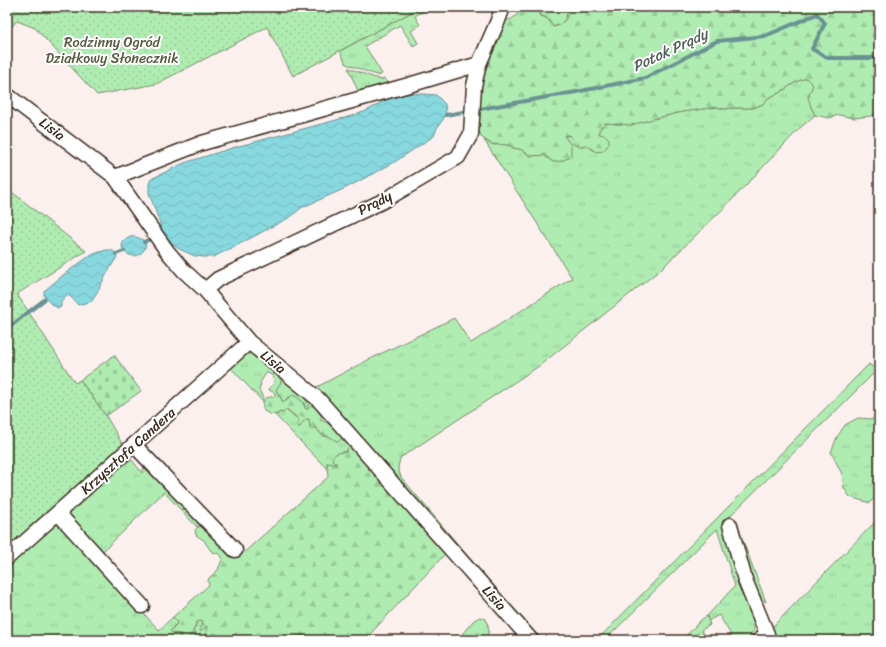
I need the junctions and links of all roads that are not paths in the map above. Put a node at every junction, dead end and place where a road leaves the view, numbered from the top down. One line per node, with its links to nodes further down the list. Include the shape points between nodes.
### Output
1 (503, 7): 2 (street, Prądy)
2 (479, 64): 4 (street, via 202,143); 5 (street, Prądy, via 474,86 471,134 458,157 383,201 218,279)
3 (7, 95): 4 (street, Lisia)
4 (115, 177): 5 (street, Lisia, via 167,251)
5 (204, 290): 6 (street, Lisia)
6 (249, 342): 7 (street, Krzysztofa Candera); 13 (street, Lisia, via 318,399)
7 (134, 446): 8 (street, Krzysztofa Candera); 10 (street)
8 (58, 513): 11 (street, Krzysztofa Candera); 12 (street)
9 (730, 525): 14 (street, via 745,580 767,634)
10 (235, 550)
11 (7, 558)
12 (142, 606)
13 (531, 640)
14 (759, 640)

